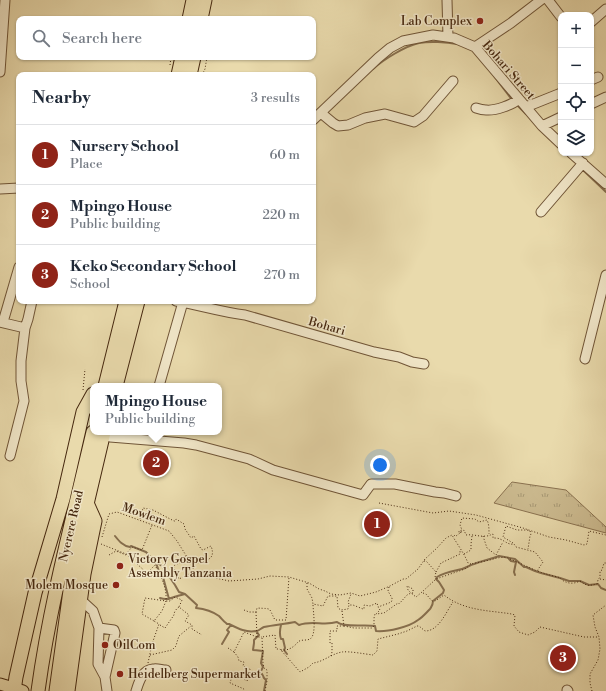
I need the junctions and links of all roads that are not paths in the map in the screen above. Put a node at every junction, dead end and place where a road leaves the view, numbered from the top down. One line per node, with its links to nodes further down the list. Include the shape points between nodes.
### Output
1 (5, 0): 16 (street)
2 (193, 0): 9 (highway)
3 (205, 0): 10 (highway)
4 (447, 0): 12 (street)
5 (541, 0): 13 (street)
6 (548, 0): 8 (street)
7 (606, 9): 11 (street)
8 (558, 13)
9 (190, 16)
10 (202, 16)
11 (594, 19)
12 (448, 37): 13 (street, Bohari Street); 26 (street, Bohari Street, via 420,37 403,41 390,48)
13 (475, 47): 22 (street, Bohari Street)
14 (181, 60): 17 (highway)
15 (193, 60): 18 (highway)
16 (0, 72)
17 (179, 72)
18 (191, 72)
19 (453, 81): 26 (street, via 423,116 414,122 385,114 338,126)
20 (558, 94): 24 (street)
21 (606, 97): 23 (street)
22 (519, 99): 24 (street, Bohari Street); 25 (street, via 503,107 487,110)
23 (594, 103)
24 (526, 107): 29 (street, Bohari Street)
25 (476, 108)
26 (321, 113): 27 (street, Bohari Street)
27 (316, 117)
28 (558, 118): 29 (street)
29 (542, 126): 30 (street, Bohari Street)
30 (558, 141)
31 (574, 156): 32 (street)
32 (582, 163): 33 (street); 36 (street)
33 (606, 184)
34 (16, 188): 35 (street)
35 (0, 190)
36 (541, 212)
37 (606, 275): 46 (street)
38 (16, 276): 44 (street)
39 (31, 304): 45 (street)
40 (125, 304): 48 (highway)
41 (137, 304): 49 (highway)
42 (179, 304): 50 (street)
43 (189, 304): 47 (street, Bohari, via 245,315)
44 (1, 322): 45 (street)
45 (26, 328): 54 (street, via 21,361 24,402)
46 (585, 359)
47 (424, 364)
48 (105, 383)
49 (117, 383)
50 (161, 383)
51 (90, 399): 63 (highway, via 83,412 63,499 35,593)
52 (92, 435): 64 (highway, Nyerere Road, via 66,546)
53 (107, 435): 55 (street, via 196,445 363,495 372,484 395,484); 56 (highway, Nyerere Road)
54 (10, 456)
55 (456, 496)
56 (87, 503): 57 (highway, via 95,521); 65 (highway, Nyerere Road, via 75,556)
57 (81, 600): 58 (street, via 93,611); 62 (highway)
58 (100, 628): 60 (street, via 98,664); 60 (street, via 114,630 115,633)
59 (166, 670): 67 (street, via 146,671)
60 (105, 676): 66 (street)
61 (0, 684): 63 (main road)
62 (71, 689)
63 (17, 690)
64 (38, 691)
65 (56, 691)
66 (108, 691)
67 (136, 691)

